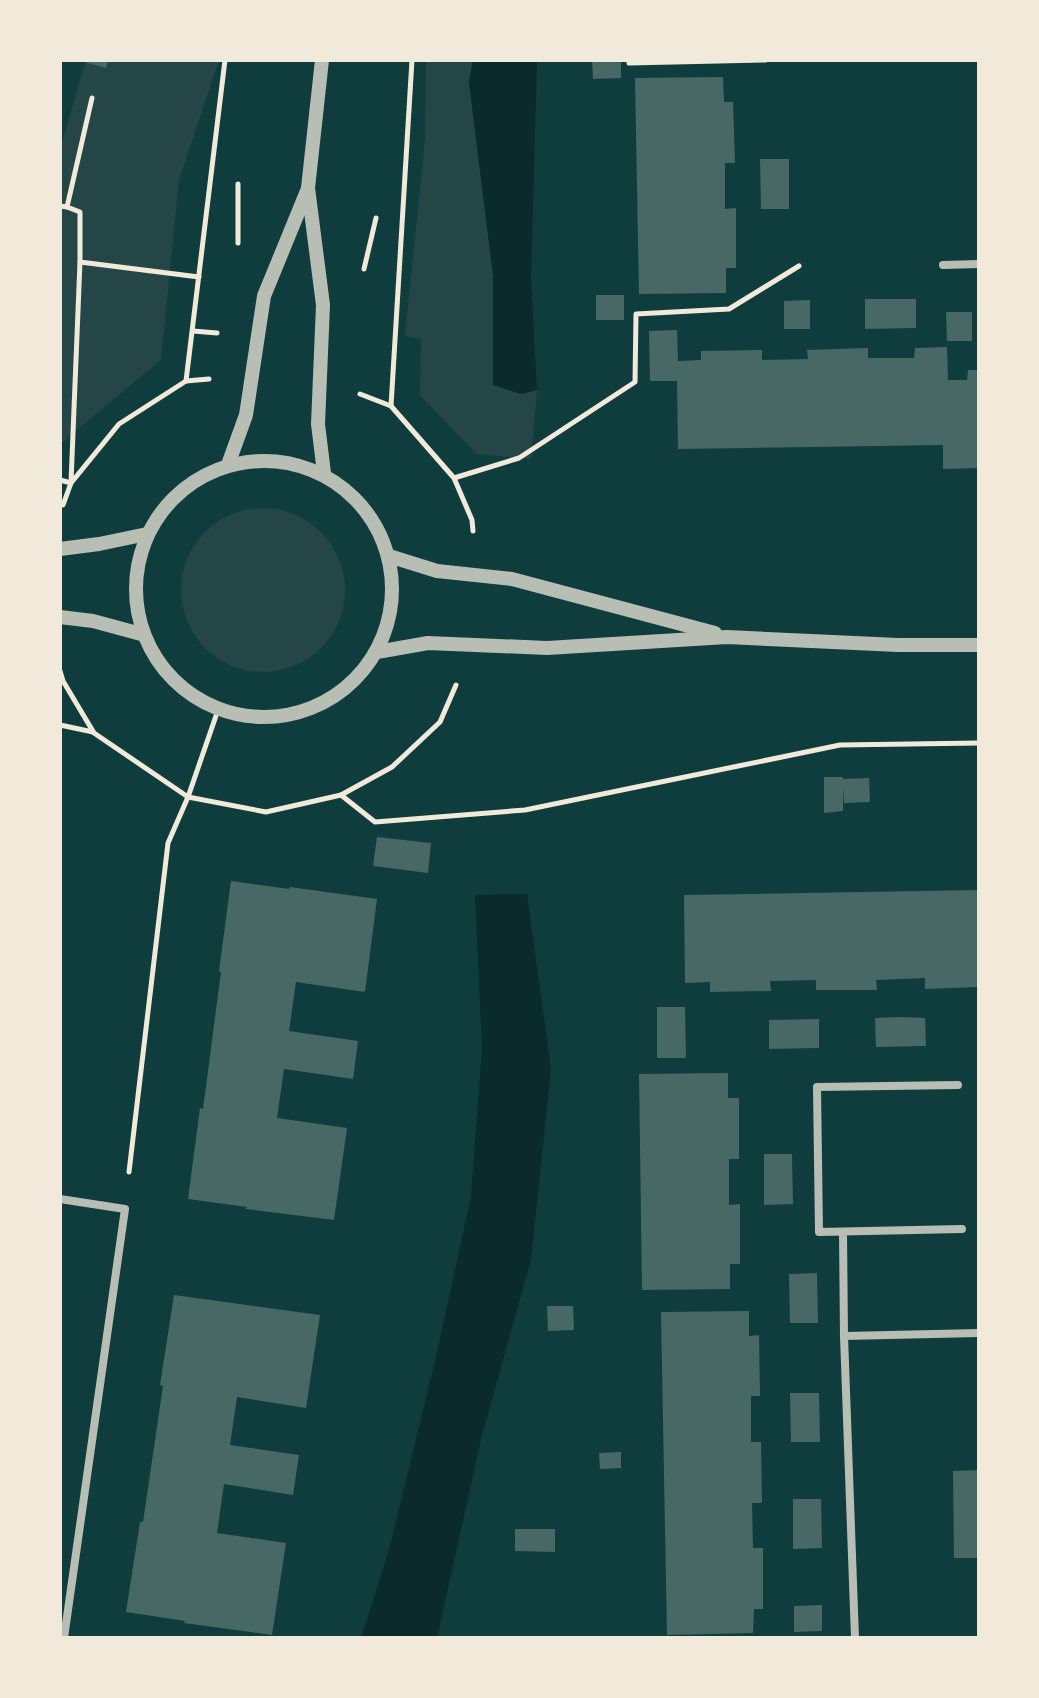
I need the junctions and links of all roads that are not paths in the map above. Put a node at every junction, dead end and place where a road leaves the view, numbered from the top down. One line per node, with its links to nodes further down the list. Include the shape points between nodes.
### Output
1 (322, 60): 2 (street)
2 (308, 188): 5 (street, via 264,296 246,415); 6 (street, via 323,305 318,424)
3 (979, 264): 4 (street)
4 (943, 265)
5 (229, 462): 6 (street, via 277,460); 7 (street, via 182,489)
6 (324, 473): 9 (street, via 364,507)
7 (147, 534): 8 (street); 11 (street, via 134,587)
8 (60, 549)
9 (389, 556): 12 (street, via 437,571 511,579); 14 (street, via 392,601)
10 (60, 617): 11 (street)
11 (141, 634): 14 (street, via 171,678 218,710 280,720 328,703)
12 (727, 637): 13 (street); 14 (street, via 547,648 428,643)
13 (979, 645)
14 (377, 652)
15 (958, 1085): 18 (street, via 817,1087 819,1232)
16 (60, 1199): 21 (street, via 125,1209)
17 (962, 1229): 18 (street)
18 (843, 1232): 20 (street)
19 (979, 1333): 20 (street)
20 (844, 1336): 22 (street)
21 (64, 1638)
22 (855, 1638)

